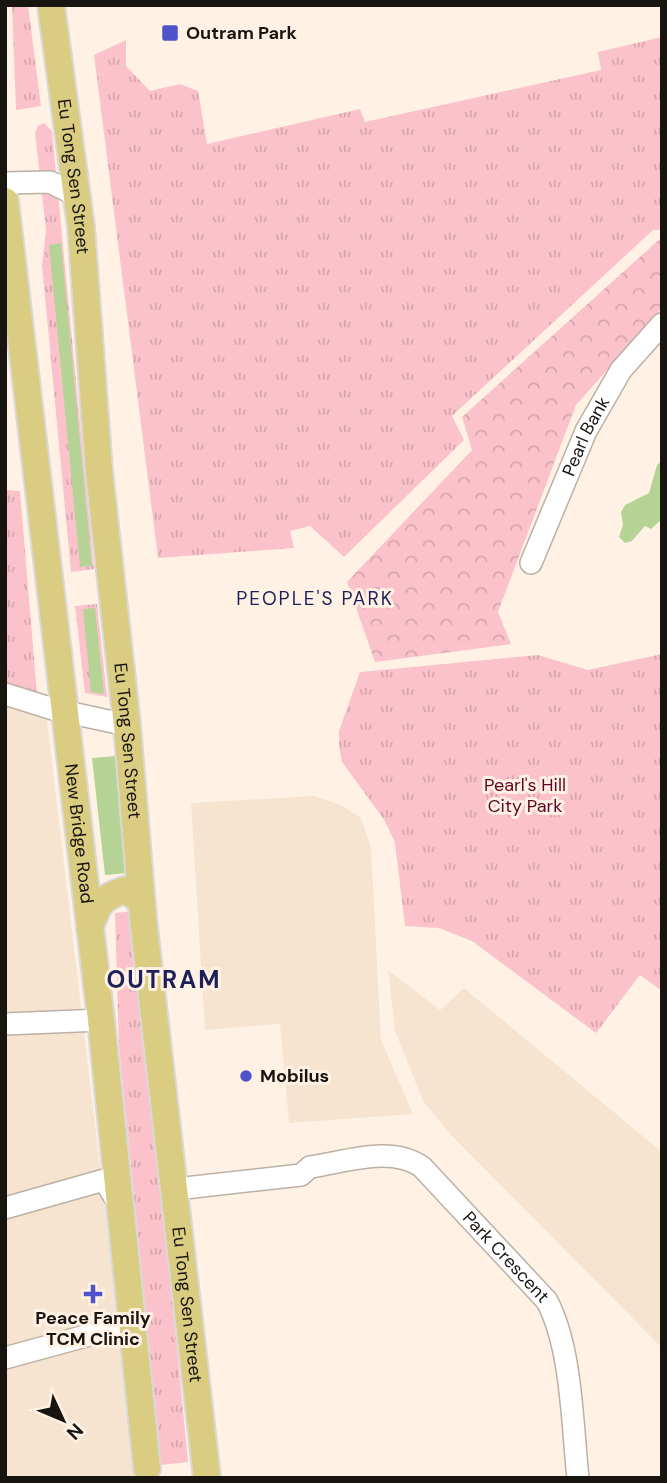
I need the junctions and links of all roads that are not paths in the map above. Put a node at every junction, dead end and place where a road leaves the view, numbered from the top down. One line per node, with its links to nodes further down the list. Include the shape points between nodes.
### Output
1 (54, 9): 3 (main road, Eu Tong Sen Street)
2 (5, 183): 3 (street, via 50,182)
3 (78, 196): 9 (main road, Eu Tong Sen Street, via 99,471)
4 (5, 201): 8 (main road, New Bridge Road)
5 (662, 324): 6 (street, Pearl Bank, via 621,370 586,430)
6 (531, 563)
7 (5, 694): 8 (street)
8 (65, 712): 9 (street); 11 (main road, New Bridge Road)
9 (127, 725): 10 (main road, Eu Tong Sen Street)
10 (141, 900): 11 (main road, via 125,890 107,897 98,904); 15 (main road, Eu Tong Sen Street)
11 (90, 927): 12 (main road, New Bridge Road)
12 (101, 1020): 13 (street); 14 (main road, New Bridge Road)
13 (5, 1024)
14 (117, 1167): 16 (street); 18 (main road, New Bridge Road)
15 (176, 1182): 22 (main road, Eu Tong Sen Street); 23 (street, Park Crescent, via 299,1162 310,1167 393,1155 422,1167 547,1301 557,1324 569,1391)
16 (5, 1198)
17 (5, 1208): 18 (street, via 104,1180)
18 (122, 1208): 19 (main road, New Bridge Road)
19 (133, 1323): 20 (street); 21 (main road, New Bridge Road)
20 (5, 1358)
21 (147, 1468)
22 (208, 1478)
23 (578, 1478)

